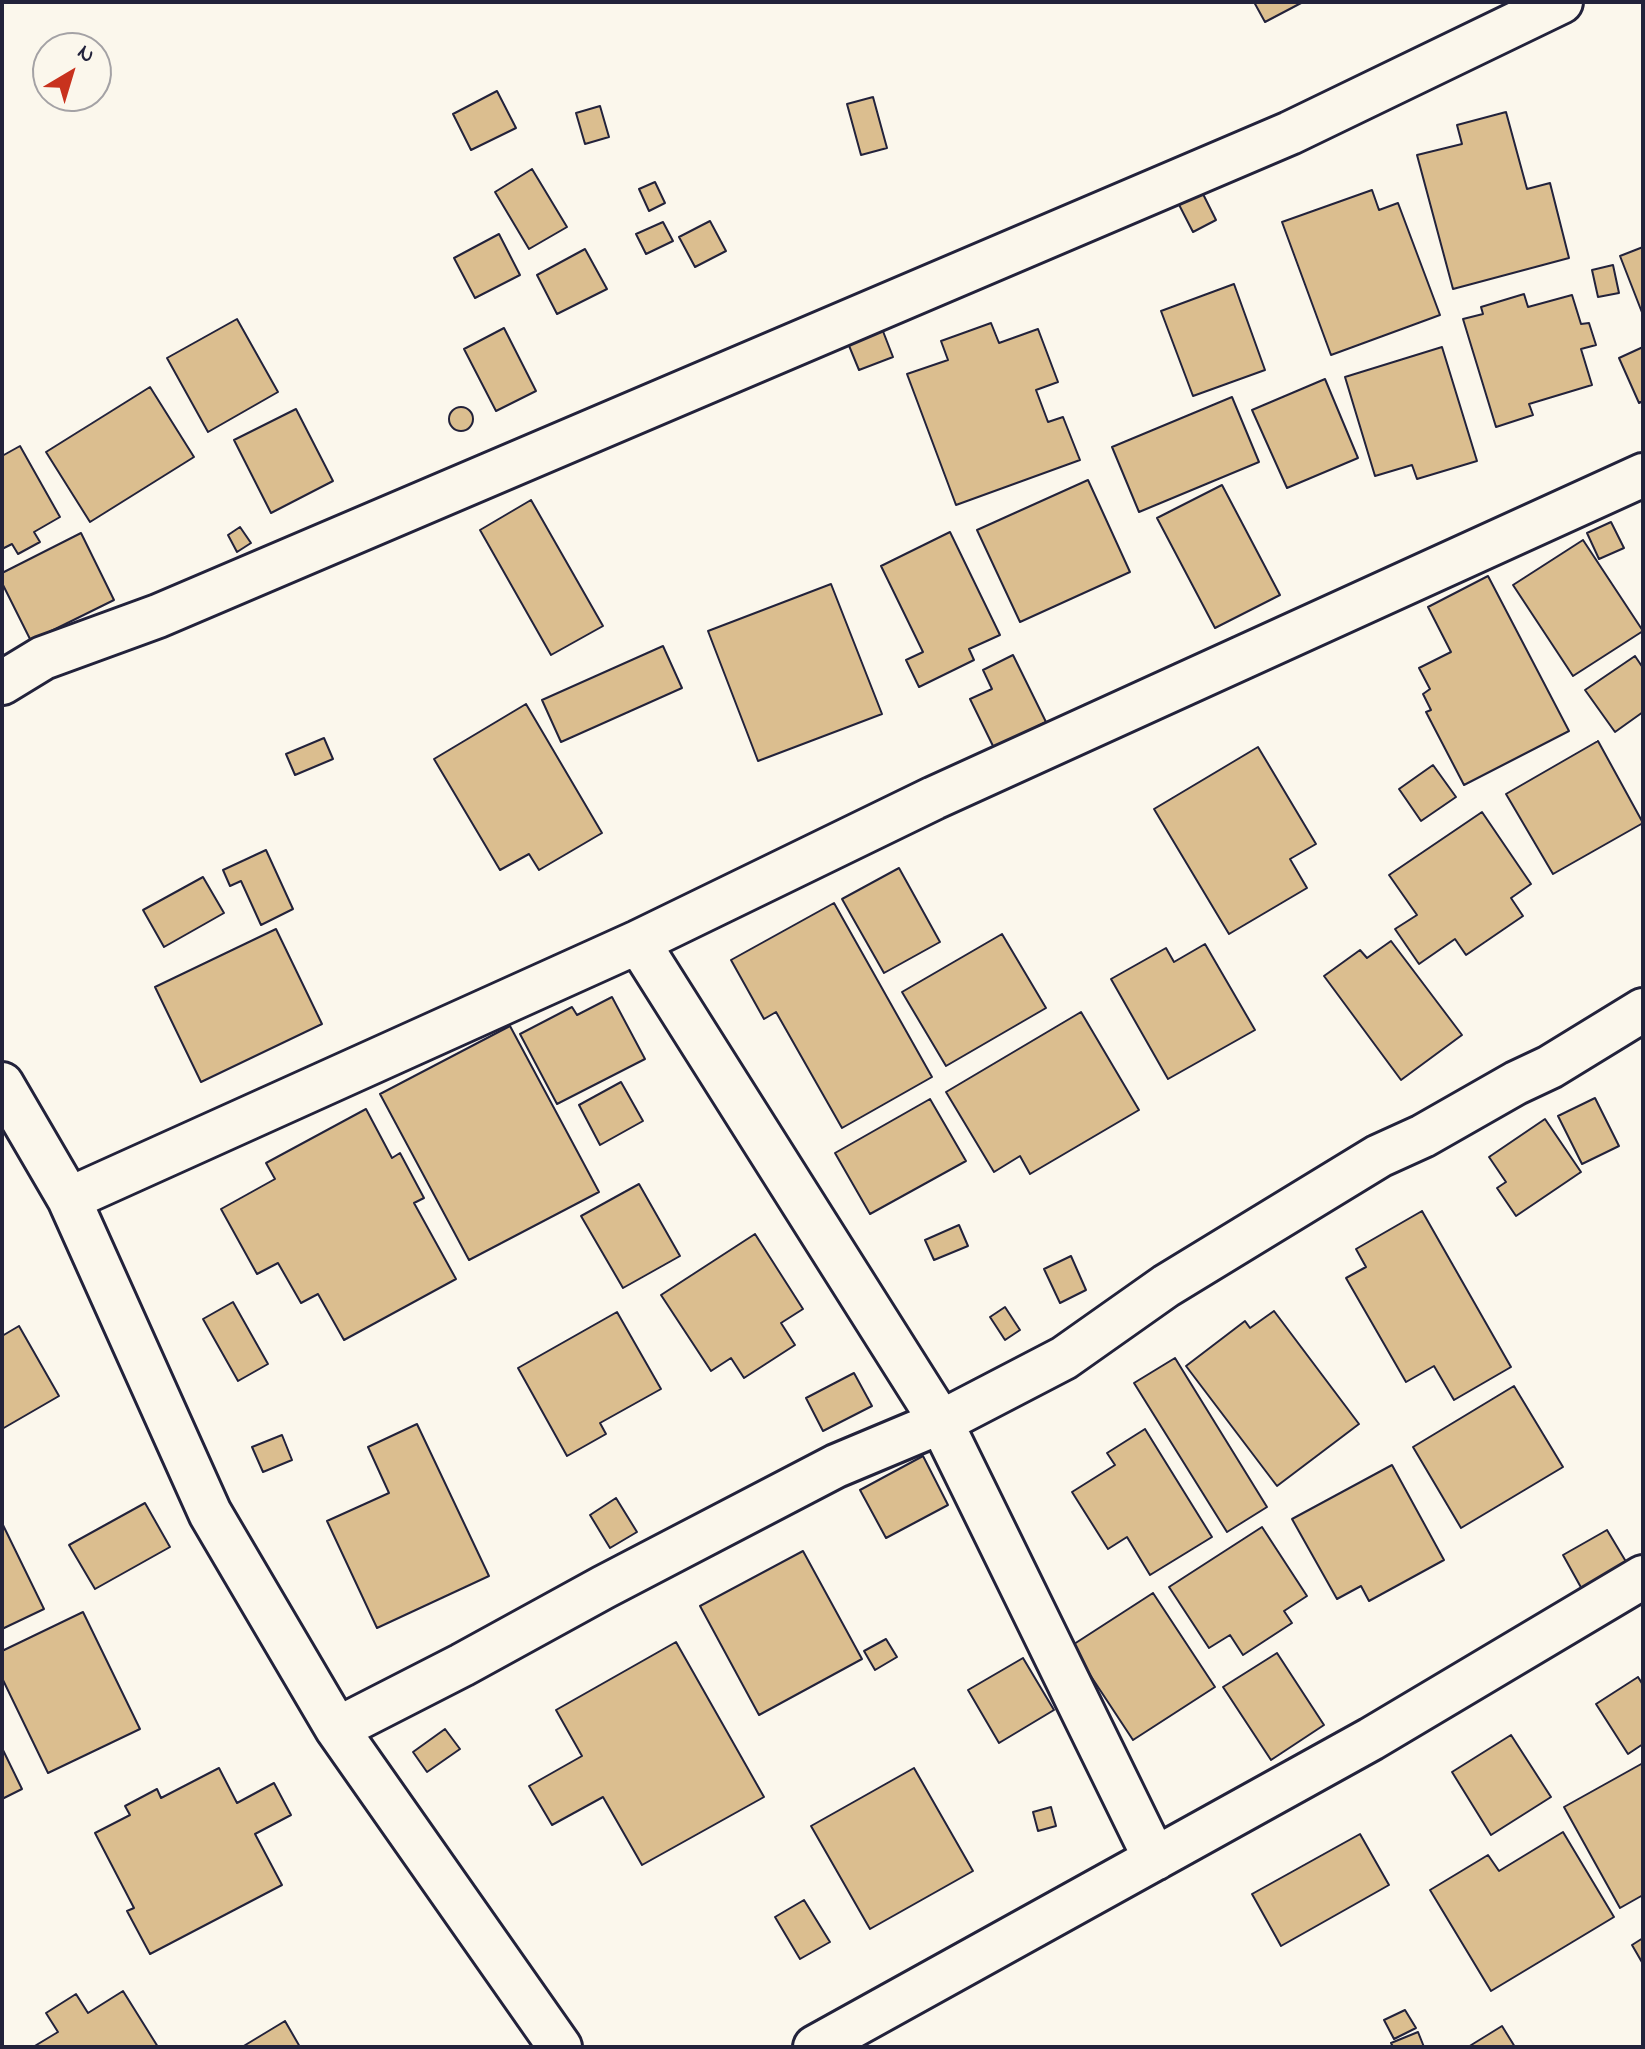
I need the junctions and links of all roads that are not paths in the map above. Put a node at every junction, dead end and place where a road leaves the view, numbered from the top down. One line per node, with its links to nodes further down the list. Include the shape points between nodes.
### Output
1 (1561, 2): 3 (street, via 1275,139 158,616 43,658)
2 (1643, 475): 4 (street, via 934,798)
3 (2, 683)
4 (638, 942): 7 (street); 8 (street)
5 (1643, 1010): 8 (street, via 1550,1067 1379,1156 1166,1286 1064,1358)
6 (2, 1084): 7 (street)
7 (69, 1199): 10 (street, via 210,1513)
8 (941, 1422): 10 (street, via 836,1466); 11 (street)
9 (1643, 1577): 11 (street, via 1371,1739)
10 (337, 1729): 12 (street)
11 (1155, 1859): 13 (street)
12 (560, 2047)
13 (815, 2047)

